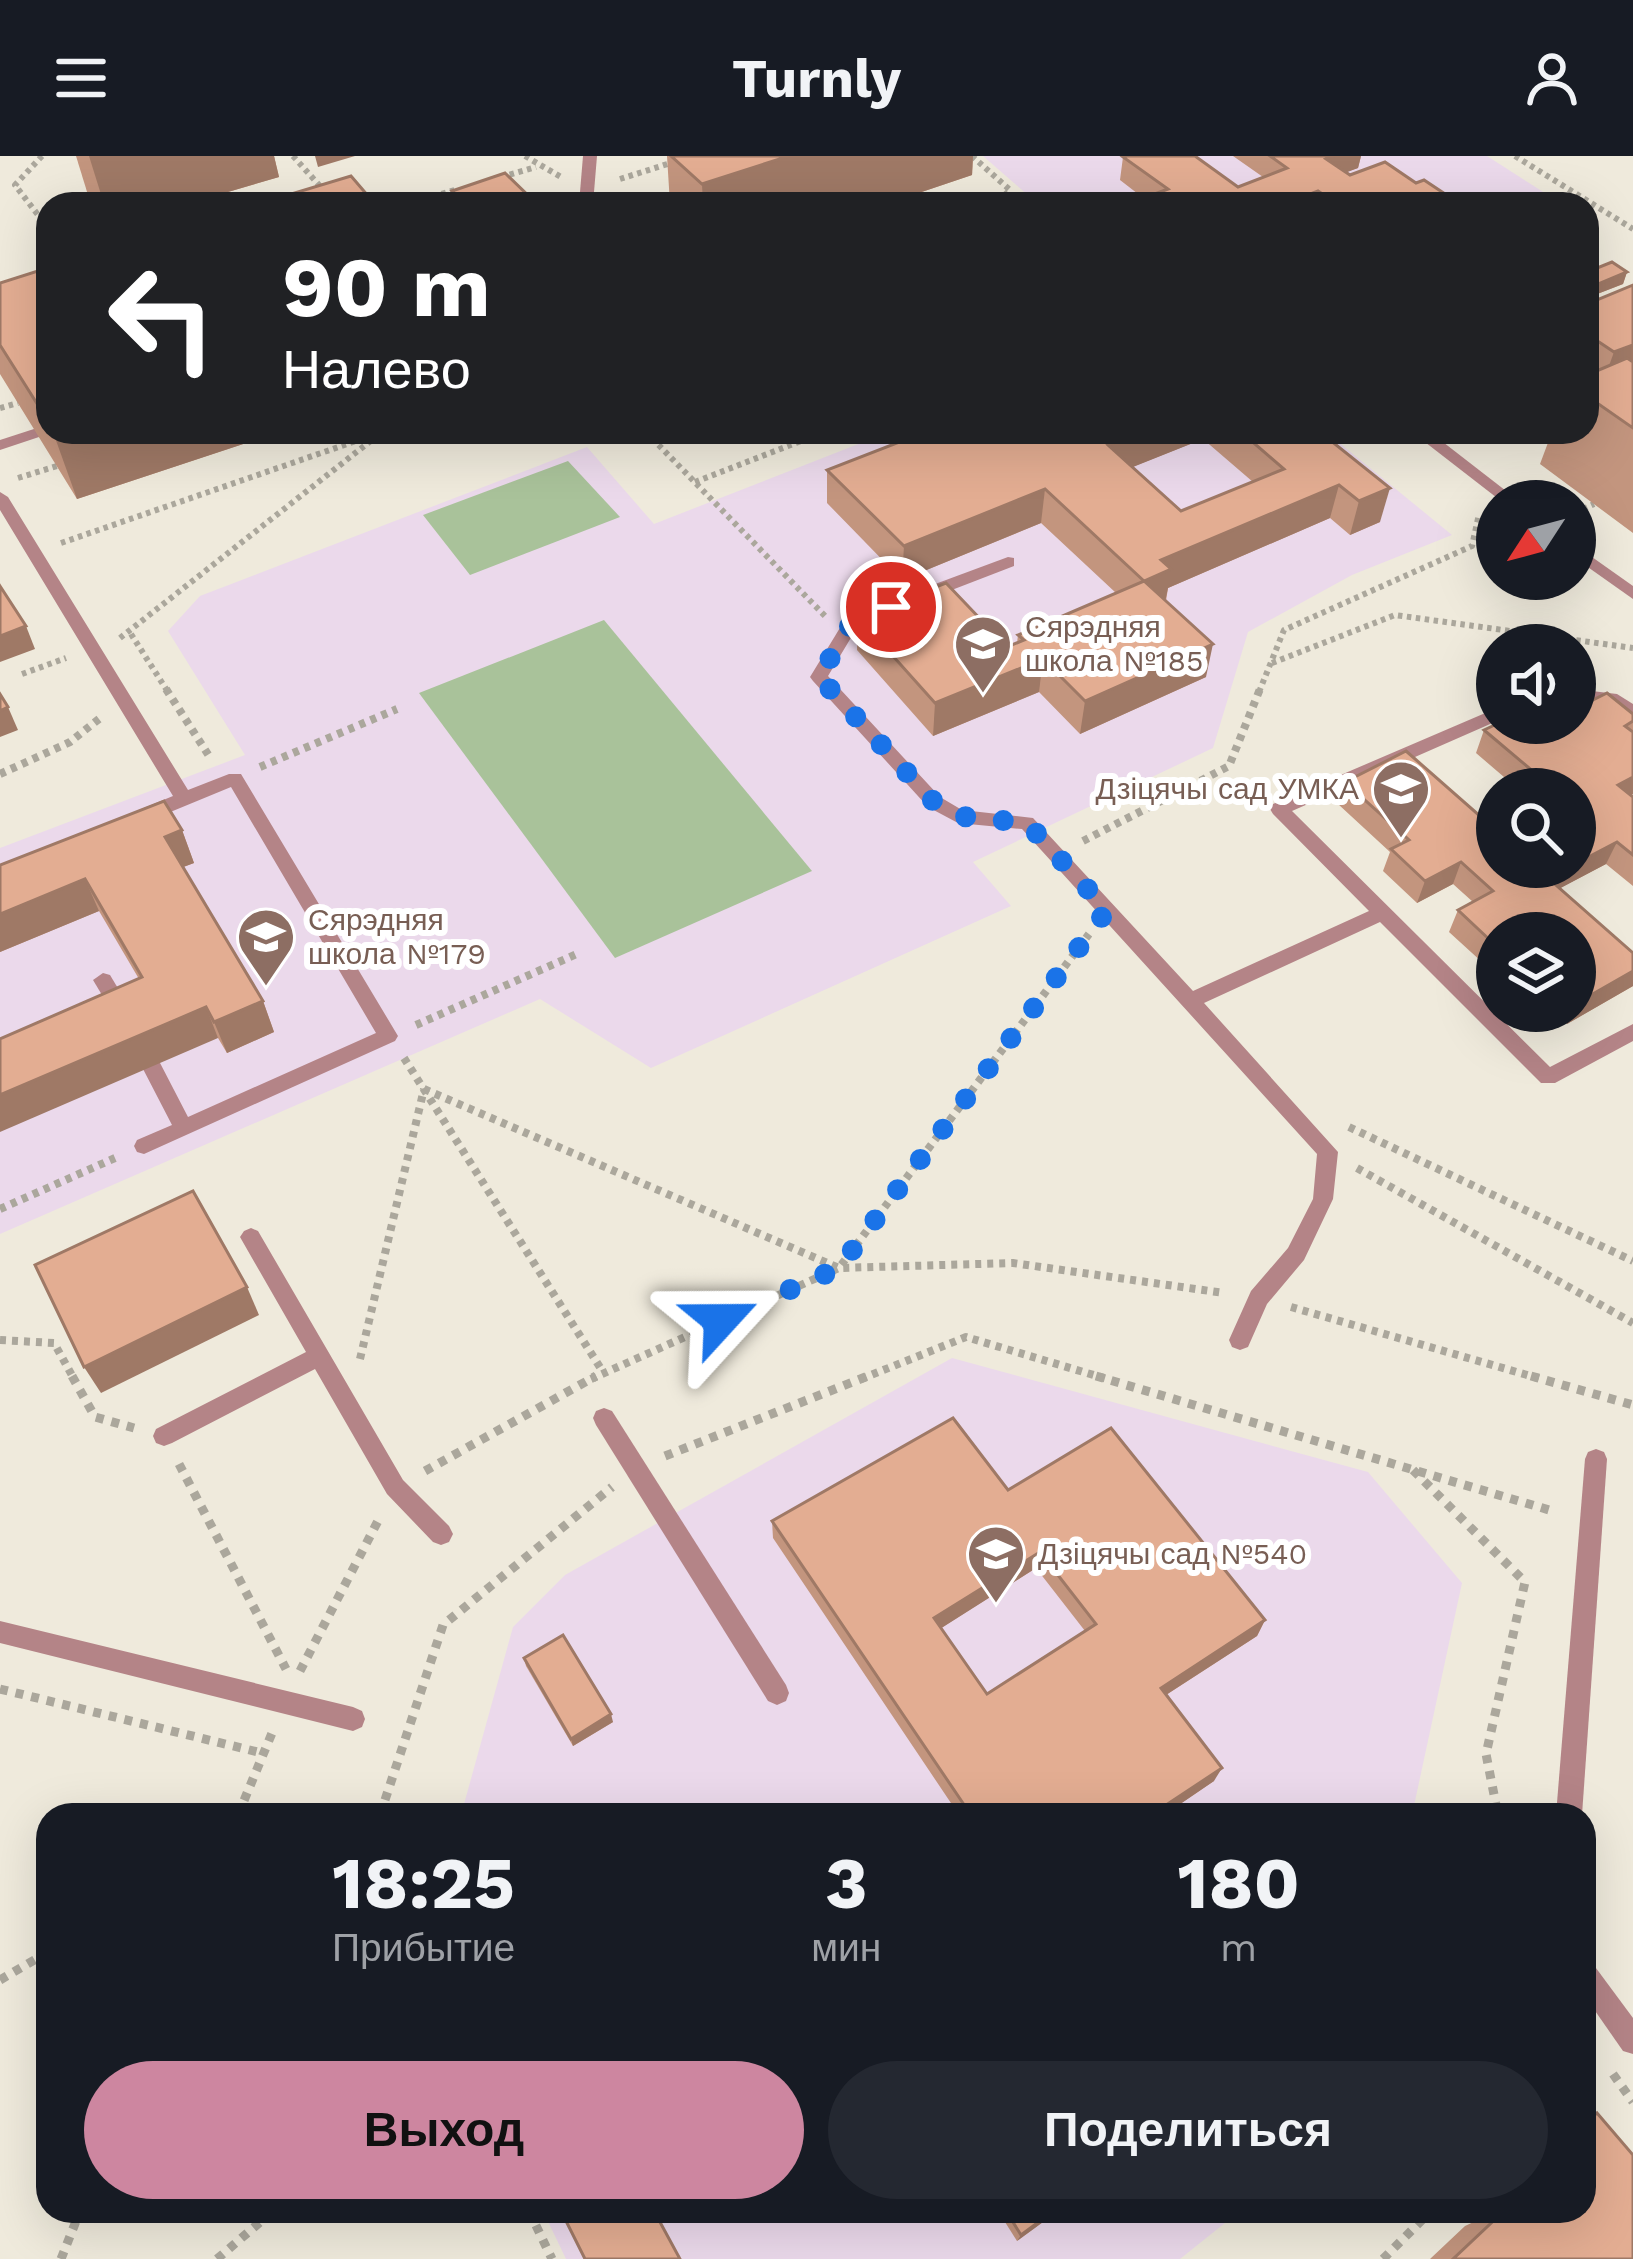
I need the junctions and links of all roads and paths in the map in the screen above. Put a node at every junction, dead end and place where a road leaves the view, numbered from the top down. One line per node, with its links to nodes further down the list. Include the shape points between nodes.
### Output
1 (42, 156): 17 (path, via 15,185)
2 (293, 156): 10 (path)
3 (590, 156): 12 (lane)
4 (693, 156): 13 (path)
5 (971, 156): 14 (path)
6 (1515, 156): 15 (path)
7 (536, 167): 8 (path)
8 (493, 179)
9 (472, 185): 11 (path)
10 (325, 192)
11 (448, 192)
12 (587, 192)
13 (598, 192)
14 (1008, 192)
15 (1573, 192)
16 (1599, 208): 18 (path)
17 (36, 212)
18 (1633, 229)
19 (18, 403): 20 (path)
20 (0, 408)
21 (36, 433): 27 (lane)
22 (348, 444): 34 (path)
23 (367, 444): 37 (path)
24 (658, 444): 30 (path)
25 (793, 444): 30 (path)
26 (1436, 444): 29 (lane)
27 (0, 445)
28 (57, 466): 31 (path)
29 (1483, 480)
30 (695, 482): 40 (path)
31 (0, 483)
32 (0, 497): 44 (lane)
33 (1476, 528): 42 (path, via 1472,546 1284,630)
34 (76, 539)
35 (1008, 562): 40 (lane, via 852,622)
36 (1596, 566): 38 (lane)
37 (200, 578)
38 (1633, 594)
39 (131, 634): 49 (path)
40 (844, 636): 52 (lane, via 819,677 934,802 958,816 1027,823)
41 (1633, 648): 42 (path, via 1395,615)
42 (1270, 664): 52 (path, via 1229,766)
43 (1596, 698): 46 (lane)
44 (124, 700): 48 (path, via 70,742); 50 (lane)
45 (397, 709): 49 (path)
46 (1633, 713)
47 (1476, 723): 54 (lane, via 1279,809)
48 (0, 774)
49 (230, 780): 50 (lane); 60 (lane)
50 (184, 799): 51 (lane)
51 (122, 824)
52 (1056, 856): 53 (lane)
53 (1107, 910): 57 (lane); 70 (path)
54 (1382, 913): 57 (lane); 59 (lane, via 1548,1077)
55 (579, 953): 60 (path)
56 (103, 980): 58 (lane)
57 (1192, 1000): 66 (lane)
58 (127, 1021)
59 (1633, 1031)
60 (388, 1036): 64 (lane)
61 (152, 1066): 64 (lane)
62 (424, 1088): 70 (path); 76 (path); 78 (path)
63 (1340, 1122): 69 (path)
64 (183, 1127): 65 (lane)
65 (144, 1146): 67 (path)
66 (1328, 1152): 71 (lane, via 1323,1199 1295,1254); 72 (path)
67 (0, 1209)
68 (251, 1237): 75 (lane)
69 (1633, 1261)
70 (839, 1268): 71 (path, via 1012,1263); 76 (path)
71 (1259, 1298): 74 (lane); 77 (path)
72 (1633, 1323)
73 (0, 1340): 80 (path, via 54,1343 95,1418)
74 (1240, 1340)
75 (320, 1356): 78 (lane); 80 (lane)
76 (603, 1372): 84 (path)
77 (1633, 1405)
78 (349, 1407): 84 (lane)
79 (604, 1418): 82 (lane)
80 (164, 1436): 84 (path, via 293,1684)
81 (1596, 1459): 85 (lane)
82 (636, 1467): 83 (path, via 965,1337); 89 (lane); 94 (path, via 442,1624)
83 (1412, 1469): 85 (path); 95 (path, via 1525,1582 1486,1754)
84 (395, 1487): 86 (lane)
85 (1589, 1521): 96 (lane)
86 (441, 1534)
87 (0, 1632): 90 (lane)
88 (0, 1689): 92 (path)
89 (777, 1693)
90 (286, 1703): 91 (lane); 92 (path)
91 (353, 1719)
92 (262, 1754): 93 (path)
93 (243, 1803)
94 (384, 1803)
95 (1496, 1803)
96 (1570, 1803)
97 (36, 1959): 98 (path)
98 (0, 1980)
99 (1596, 1990): 100 (lane)
100 (1633, 2041)
101 (75, 2223): 105 (path)
102 (252, 2223): 106 (path)
103 (536, 2223): 107 (path)
104 (1419, 2223): 108 (path)
105 (61, 2259)
106 (217, 2259)
107 (552, 2259)
108 (1383, 2259)

